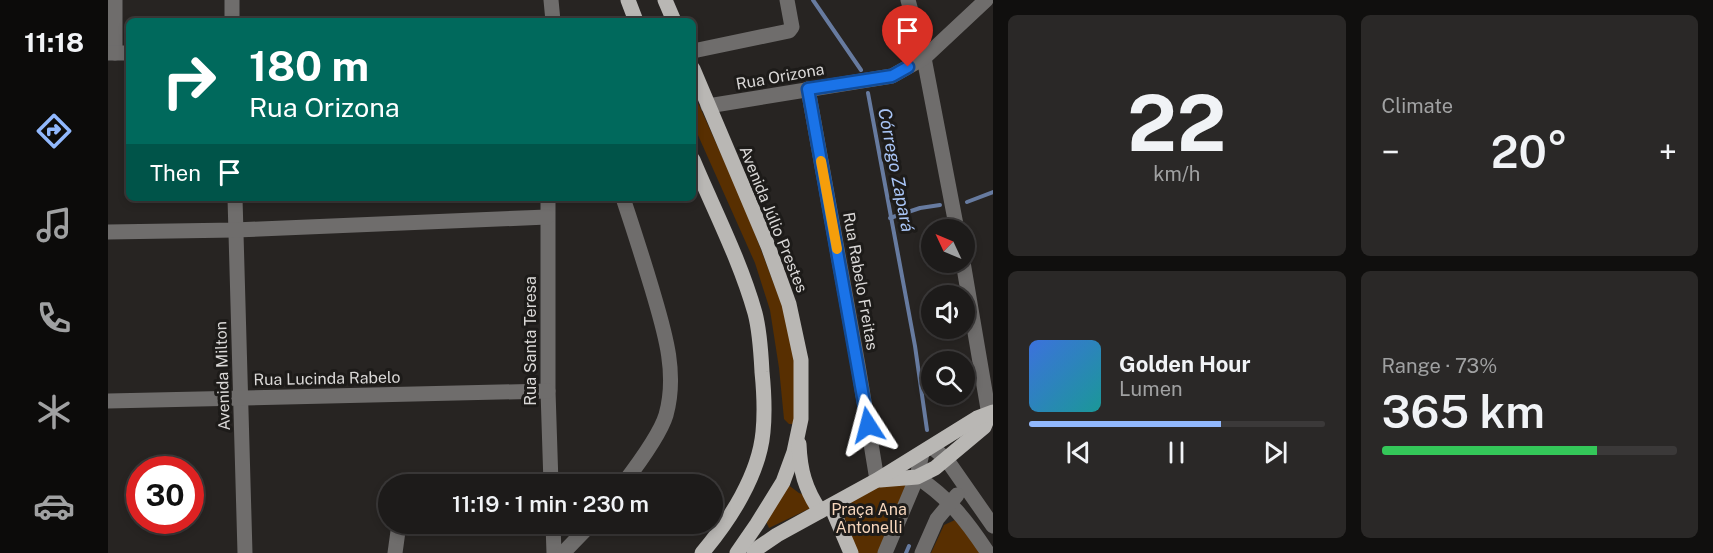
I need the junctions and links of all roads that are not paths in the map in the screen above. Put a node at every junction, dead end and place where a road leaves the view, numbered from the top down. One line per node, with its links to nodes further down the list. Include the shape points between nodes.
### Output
1 (115, 0): 14 (street)
2 (232, 0): 9 (street)
3 (551, 0): 10 (street)
4 (628, 0): 11 (main road)
5 (787, 0): 13 (street, via 792,27 789,31)
6 (908, 0): 15 (street)
7 (986, 0): 15 (street, Rua Orizona)
8 (666, 3): 12 (main road)
9 (232, 18)
10 (553, 18)
11 (635, 18)
12 (673, 18)
13 (696, 50)
14 (117, 53)
15 (924, 57): 17 (street, Rua Orizona, via 892,76); 24 (street)
16 (696, 76): 18 (main road, Avenida Júlio Prestes)
17 (808, 89): 18 (street, Rua Orizona); 38 (street, Rua Rabelo Freitas)
18 (708, 106): 32 (main road, Avenida Júlio Prestes, via 789,304 801,360)
19 (696, 167): 46 (main road, via 755,315 764,398 763,434 752,474)
20 (235, 201): 25 (street, Avenida Milton)
21 (548, 201): 23 (street, Rua Santa Teresa)
22 (624, 201): 36 (street, via 667,340 670,367 666,416)
23 (547, 217): 25 (street); 28 (street, Rua Santa Teresa)
24 (955, 219)
25 (235, 230): 26 (street); 29 (street, Avenida Milton)
26 (108, 232)
27 (965, 273): 31 (street)
28 (548, 391): 29 (street, Rua Lucinda Rabelo); 35 (street, Rua Santa Teresa)
29 (240, 398): 30 (street, Rua Lucinda Rabelo); 48 (street, Avenida Milton)
30 (108, 401)
31 (991, 413): 33 (main road); 34 (main road, via 984,427)
32 (798, 435): 41 (main road, via 806,488); 47 (main road, Avenida Júlio Prestes, via 783,482)
33 (927, 450): 34 (street); 37 (street); 38 (main road)
34 (947, 460): 37 (main road); 39 (street)
35 (551, 474)
36 (630, 474)
37 (916, 477): 38 (main road); 40 (street); 54 (street)
38 (877, 480): 41 (main road)
39 (966, 487): 40 (street); 42 (street)
40 (950, 502): 55 (street, via 937,519); 56 (street)
41 (825, 508): 52 (main road); 53 (main road)
42 (993, 526)
43 (398, 534): 49 (street)
44 (553, 534): 50 (street)
45 (581, 534): 51 (street)
46 (707, 547): 47 (main road)
47 (739, 552)
48 (245, 553)
49 (395, 553)
50 (554, 553)
51 (563, 553)
52 (754, 553)
53 (851, 553)
54 (885, 553)
55 (922, 553)
56 (988, 553)

